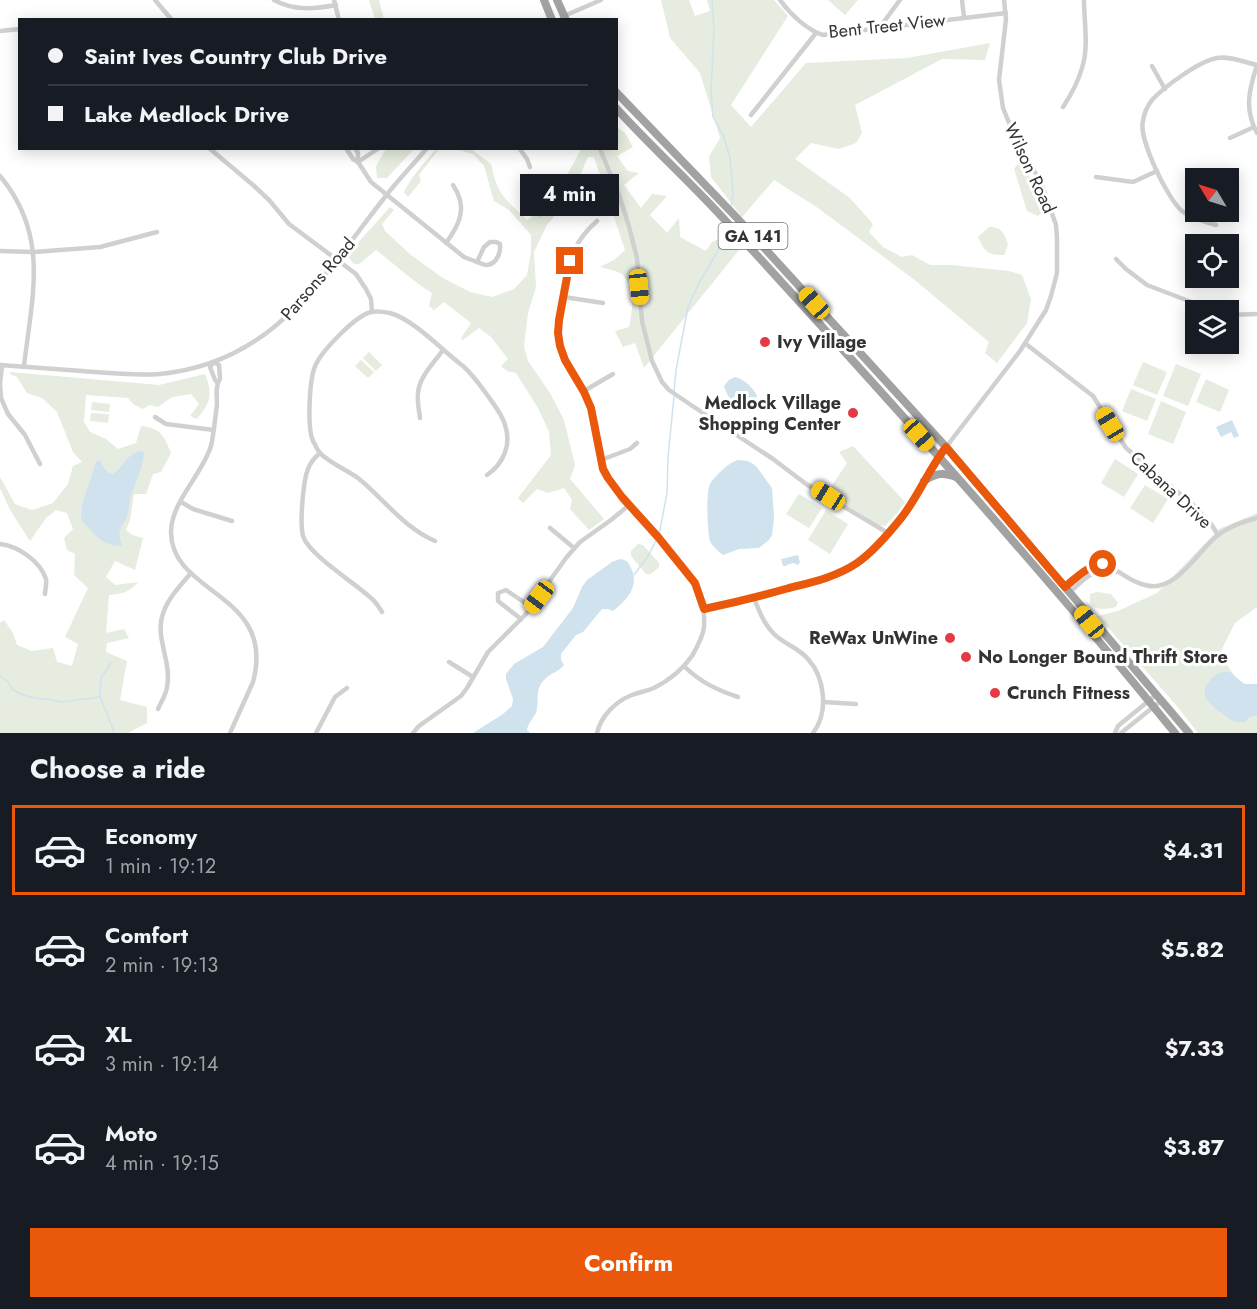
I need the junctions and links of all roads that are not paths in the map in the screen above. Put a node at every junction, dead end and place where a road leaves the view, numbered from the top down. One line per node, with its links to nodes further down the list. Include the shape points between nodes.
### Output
1 (155, 0): 14 (street)
2 (274, 0): 11 (street, via 302,9)
3 (544, 0): 16 (highway)
4 (557, 0): 17 (highway)
5 (601, 0): 17 (street)
6 (780, 0): 21 (street, Bent Treet View)
7 (900, 0): 18 (street)
8 (962, 0): 13 (street)
9 (1004, 0): 12 (street, Wilson Road)
10 (1084, 0): 26 (street, via 1083,66)
11 (335, 3): 15 (street)
12 (1006, 13): 13 (street, Bent Treet View); 61 (street, Wilson Road, via 999,80 1003,108 1042,185 1057,238 1057,273 1051,296)
13 (964, 17): 18 (street, Bent Treet View)
14 (170, 18)
15 (339, 18)
16 (551, 18)
17 (563, 18)
18 (880, 27): 21 (street, Bent Treet View)
19 (18, 29): 20 (street)
20 (0, 30)
21 (816, 33): 28 (street)
22 (1257, 65): 24 (street, via 1227,57 1210,60); 29 (street, via 1248,103)
23 (1152, 66): 24 (street)
24 (1165, 89): 41 (street, via 1150,102 1142,123 1146,146)
25 (618, 94): 72 (highway, GA 141)
26 (1063, 107)
27 (618, 113): 74 (highway, GA 141, via 731,226)
28 (751, 115)
29 (1254, 127): 30 (street); 31 (street)
30 (1257, 133)
31 (1230, 138)
32 (211, 150): 53 (street, via 254,185 289,225)
33 (347, 150): 39 (street)
34 (356, 150): 39 (street)
35 (376, 150): 39 (street)
36 (425, 150): 45 (street, Parsons Road)
37 (520, 150): 40 (street)
38 (600, 150): 85 (street, via 628,223 637,258 642,321 662,382 806,484)
39 (358, 162): 45 (street, via 371,182)
40 (530, 167)
41 (1157, 171): 43 (street, via 1133,182); 47 (street, via 1182,211)
42 (0, 176): 51 (street, via 22,211)
43 (1096, 177)
44 (453, 185): 49 (street, via 461,210 459,222)
45 (386, 195): 49 (street); 53 (street, Parsons Road)
46 (597, 221): 55 (street, via 586,230 575,249)
47 (1216, 225)
48 (157, 232): 51 (street, via 100,247)
49 (446, 243): 54 (street)
50 (0, 251): 51 (street)
51 (33, 252): 65 (street)
52 (1116, 259): 56 (street, via 1147,285)
53 (338, 260): 58 (street, via 356,274 366,289); 63 (street, Parsons Road, via 278,324 248,346)
54 (477, 262): 54 (street, via 495,262 501,252 500,244 490,242)
55 (564, 297): 57 (street); 67 (street, via 558,326 560,346)
56 (1186, 300)
57 (603, 303)
58 (372, 312): 62 (street, via 404,318); 73 (street, via 351,325 315,366 310,426)
59 (1257, 314): 60 (street)
60 (1239, 315)
61 (1026, 344): 72 (street, Wilson Road); 86 (street, Cabana Drive, via 1093,396 1126,448 1202,513)
62 (443, 350): 69 (street, via 420,385); 77 (street, via 472,375 505,424 505,454)
63 (214, 362): 65 (street, Parsons Road, via 144,375); 70 (street, via 210,367 218,382)
64 (1, 365): 65 (street, Parsons Road); 76 (street, via 1,398)
65 (24, 366)
66 (613, 374): 67 (street)
67 (584, 392): 75 (street)
68 (155, 417): 70 (street, via 166,424)
69 (420, 418)
70 (214, 430): 80 (street, via 206,460)
71 (637, 443): 75 (street)
72 (946, 447): 74 (street, Wilson Road); 92 (highway, GA 141)
73 (320, 453): 88 (street, via 357,478 409,526); 98 (street, via 307,468 304,480 303,537 314,553 374,599)
74 (938, 456): 78 (highway, GA 141); 79 (street, Wilson Road)
75 (601, 460): 81 (street, via 608,478)
76 (40, 464)
77 (487, 475)
78 (957, 477): 79 (highway, via 937,474); 87 (highway, GA 141)
79 (924, 481): 85 (street, Wilson Road)
80 (181, 502): 83 (street); 91 (street, via 172,520 171,540 178,558)
81 (629, 505): 90 (street); 97 (street, via 695,583)
82 (1257, 518): 86 (street)
83 (232, 521)
84 (550, 528): 90 (street)
85 (888, 533): 95 (street, via 860,561 835,576)
86 (1218, 535): 92 (street, via 1176,578 1163,585 1143,585 1103,564 1095,565)
87 (1008, 536): 92 (highway, via 1016,540 1055,585); 94 (highway, GA 141)
88 (435, 541)
89 (0, 544): 93 (street, via 14,548 37,564 46,580)
90 (574, 548): 96 (street)
91 (191, 573): 110 (street, via 168,602 162,617 168,679); 111 (street, via 239,614 250,629 255,648 253,682)
92 (1068, 590): 100 (highway, GA 141)
93 (45, 594)
94 (1060, 597): 100 (highway, via 1069,599 1111,646); 109 (highway, GA 141)
95 (754, 598): 97 (street); 107 (street, via 764,622 775,635 807,658 817,671)
96 (531, 607): 99 (street); 99 (street, via 506,590 498,593 501,606)
97 (704, 609): 102 (street, via 702,638)
98 (382, 612)
99 (521, 619): 103 (street, via 488,652)
100 (1117, 647): 106 (highway, GA 141)
101 (449, 662): 103 (street)
102 (684, 666): 105 (street, via 710,686); 114 (street, via 658,686 621,700 600,722)
103 (473, 677): 113 (street, via 461,696)
104 (347, 688): 112 (street, via 335,698)
105 (738, 697)
106 (1159, 697): 109 (street); 119 (highway, GA 141)
107 (823, 702): 108 (street); 115 (street)
108 (856, 704)
109 (1151, 704): 116 (street, via 1118,726); 117 (street); 118 (highway, GA 141)
110 (158, 709)
111 (230, 733)
112 (316, 733)
113 (413, 733)
114 (597, 733)
115 (813, 733)
116 (1115, 733)
117 (1121, 733)
118 (1175, 733)
119 (1189, 733)

